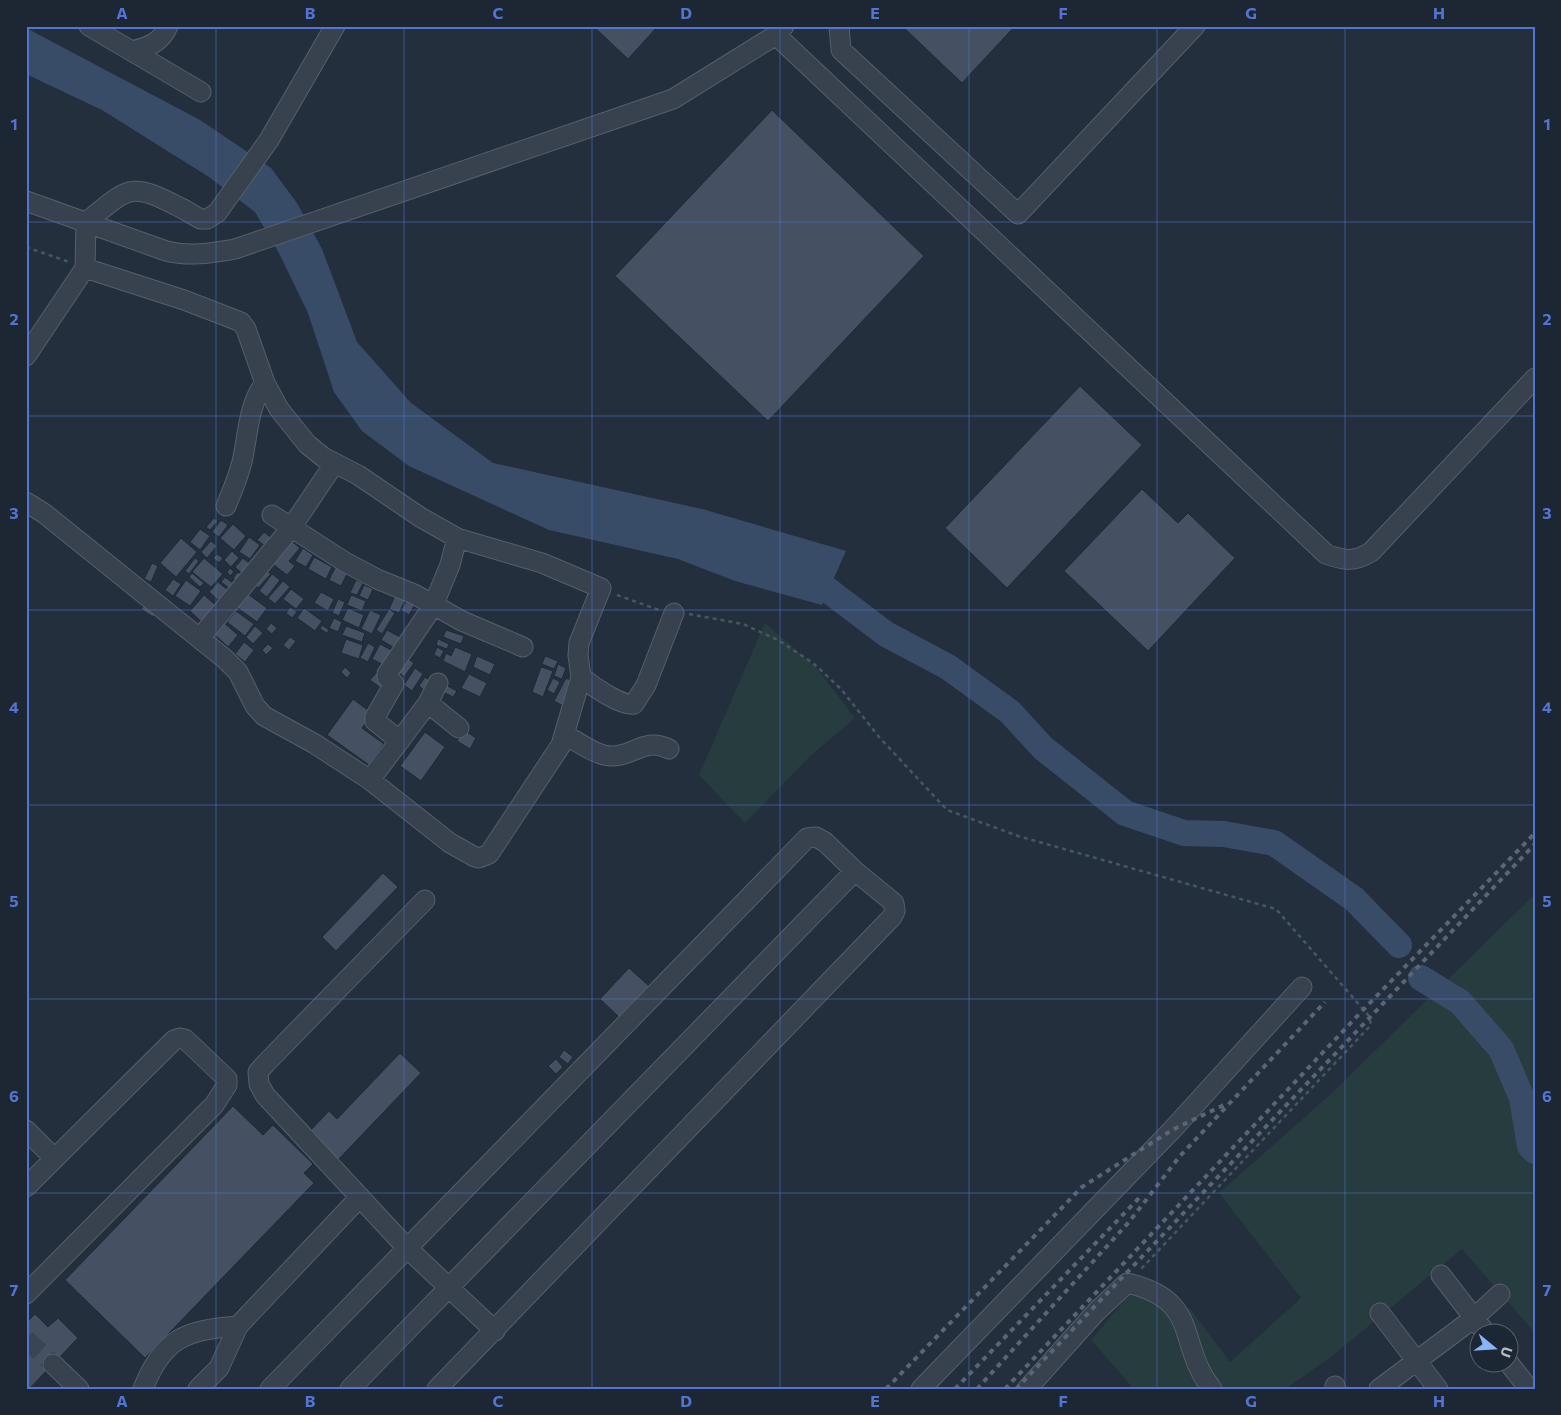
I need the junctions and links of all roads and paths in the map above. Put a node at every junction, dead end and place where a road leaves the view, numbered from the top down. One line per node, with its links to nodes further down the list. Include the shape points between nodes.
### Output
1 (89, 26): 7 (street)
2 (168, 26): 7 (street, via 156,43)
3 (336, 26): 10 (street, via 264,146 211,217 202,219 147,192 136,190 113,201)
4 (839, 26): 5 (street, via 841,50 1018,214)
5 (1195, 26)
6 (780, 31): 10 (street, via 673,99 235,249 198,256 182,255); 14 (street, via 1326,554 1344,561 1359,559 1371,552)
7 (132, 51): 8 (street)
8 (201, 92)
9 (26, 201): 10 (street)
10 (86, 222): 12 (street)
11 (26, 248): 12 (path)
12 (85, 268): 13 (street); 15 (street, via 241,322)
13 (26, 356)
14 (1535, 378)
15 (266, 384): 16 (street, via 288,422 307,444); 18 (street, via 258,392 253,406 242,460)
16 (334, 464): 20 (street); 21 (street, via 358,475)
17 (26, 502): 25 (street)
18 (226, 506)
19 (272, 515): 20 (street)
20 (291, 528): 23 (street, via 345,562 414,594); 25 (street)
21 (458, 538): 22 (street, via 542,563); 23 (street)
22 (601, 588): 24 (path, via 648,607); 27 (street, via 577,649)
23 (432, 606): 26 (street); 32 (street, via 387,674 394,684 375,717 379,726)
24 (674, 613): 27 (street, via 646,685 634,704 595,688); 44 (path, via 743,624 800,653 841,689 879,738 950,812 1018,836 1276,909 1369,1016 1371,1025)
25 (200, 638): 34 (street, via 238,672 255,706 264,716)
26 (523, 647)
27 (581, 677): 31 (street)
28 (438, 683): 29 (street)
29 (428, 703): 30 (street); 32 (street)
30 (458, 728)
31 (565, 735): 33 (street, via 592,750 612,756 655,743); 34 (street, via 540,779 489,854 480,858 450,843)
32 (400, 741): 34 (street)
33 (669, 749)
34 (370, 780)
35 (855, 871): 42 (street, via 825,842 816,837 807,838); 45 (street); 52 (street, via 894,903 892,916)
36 (425, 900): 41 (street, via 258,1072 258,1084 265,1095)
37 (1302, 987): 64 (street, via 1165,1138)
38 (26, 1130): 39 (street)
39 (54, 1158): 40 (street); 46 (street, via 174,1040 185,1039 227,1079 227,1085 214,1105)
40 (26, 1187)
41 (360, 1197): 42 (street); 51 (street)
42 (407, 1248): 45 (street); 61 (street)
43 (1441, 1275): 49 (street)
44 (1127, 1283): 57 (street, via 1158,1293 1179,1312); 65 (street, via 1096,1312)
45 (448, 1286): 52 (street); 62 (street)
46 (26, 1294)
47 (1500, 1294): 50 (street)
48 (1380, 1313): 54 (street)
49 (1478, 1322)
50 (1482, 1322)
51 (238, 1326): 59 (street, via 199,1330 179,1338 158,1361); 60 (street, via 219,1368)
52 (495, 1330): 63 (street)
53 (1468, 1332): 54 (street)
54 (1416, 1360): 66 (street); 67 (street)
55 (53, 1364): 58 (street)
56 (1516, 1372): 68 (street)
57 (1204, 1386)
58 (79, 1389)
59 (143, 1389)
60 (198, 1389)
61 (270, 1389)
62 (350, 1389)
63 (437, 1389)
64 (921, 1389)
65 (1027, 1389)
66 (1379, 1389)
67 (1438, 1389)
68 (1529, 1389)

